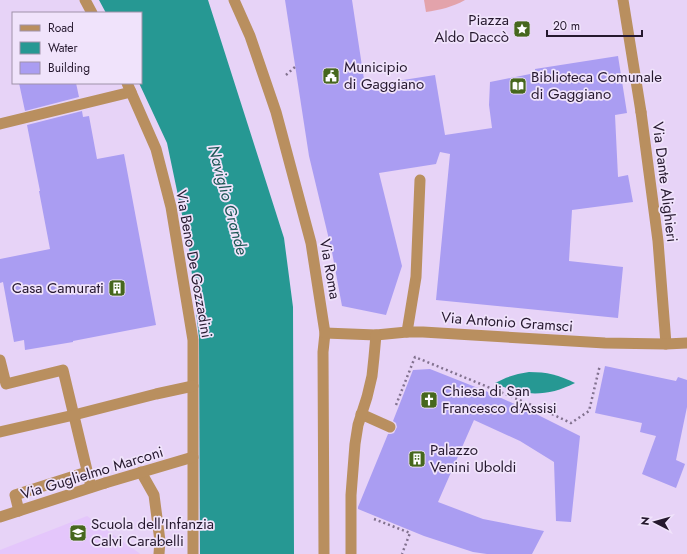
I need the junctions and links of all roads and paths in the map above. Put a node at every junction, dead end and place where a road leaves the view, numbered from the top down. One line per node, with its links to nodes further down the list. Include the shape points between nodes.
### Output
1 (85, 0): 4 (street)
2 (234, 0): 9 (street, Via Roma, via 250,36 276,112 311,242)
3 (623, 0): 13 (street, Via Dante Alighieri, via 658,241)
4 (91, 12)
5 (129, 87): 6 (street); 15 (street, Via Beno De Gozzadini, via 156,149 171,207 193,340)
6 (0, 124)
7 (420, 180): 8 (street, via 416,277)
8 (407, 332): 10 (street, Via Antonio Gramsci); 11 (street, Via Antonio Gramsci)
9 (325, 333): 10 (street, Via Antonio Gramsci); 29 (street, Via Roma)
10 (376, 334): 16 (street, via 372,376)
11 (605, 343): 13 (street, Via Antonio Gramsci); 18 (path, via 589,411 571,423 415,358)
12 (687, 343): 13 (street, Via Antonio Gramsci)
13 (666, 344)
14 (0, 360): 17 (street, via 6,384 63,370)
15 (193, 386): 17 (street); 20 (street, Via Beno De Gozzadini)
16 (361, 414): 18 (street); 30 (street, via 352,468)
17 (74, 415): 19 (street); 21 (street)
18 (389, 427)
19 (0, 432)
20 (193, 457): 22 (street, Via Guglielmo Marconi); 28 (street, Via Beno De Gozzadini)
21 (87, 472): 23 (street); 24 (street, via 15,495)
22 (141, 472): 23 (street, Via Guglielmo Marconi); 27 (street, via 154,495 160,541)
23 (92, 488): 24 (street, Via Guglielmo Marconi)
24 (19, 511): 25 (street, Via Guglielmo Marconi)
25 (0, 518)
26 (371, 518): 31 (path, via 410,533)
27 (159, 554)
28 (192, 554)
29 (324, 554)
30 (351, 554)
31 (402, 554)

